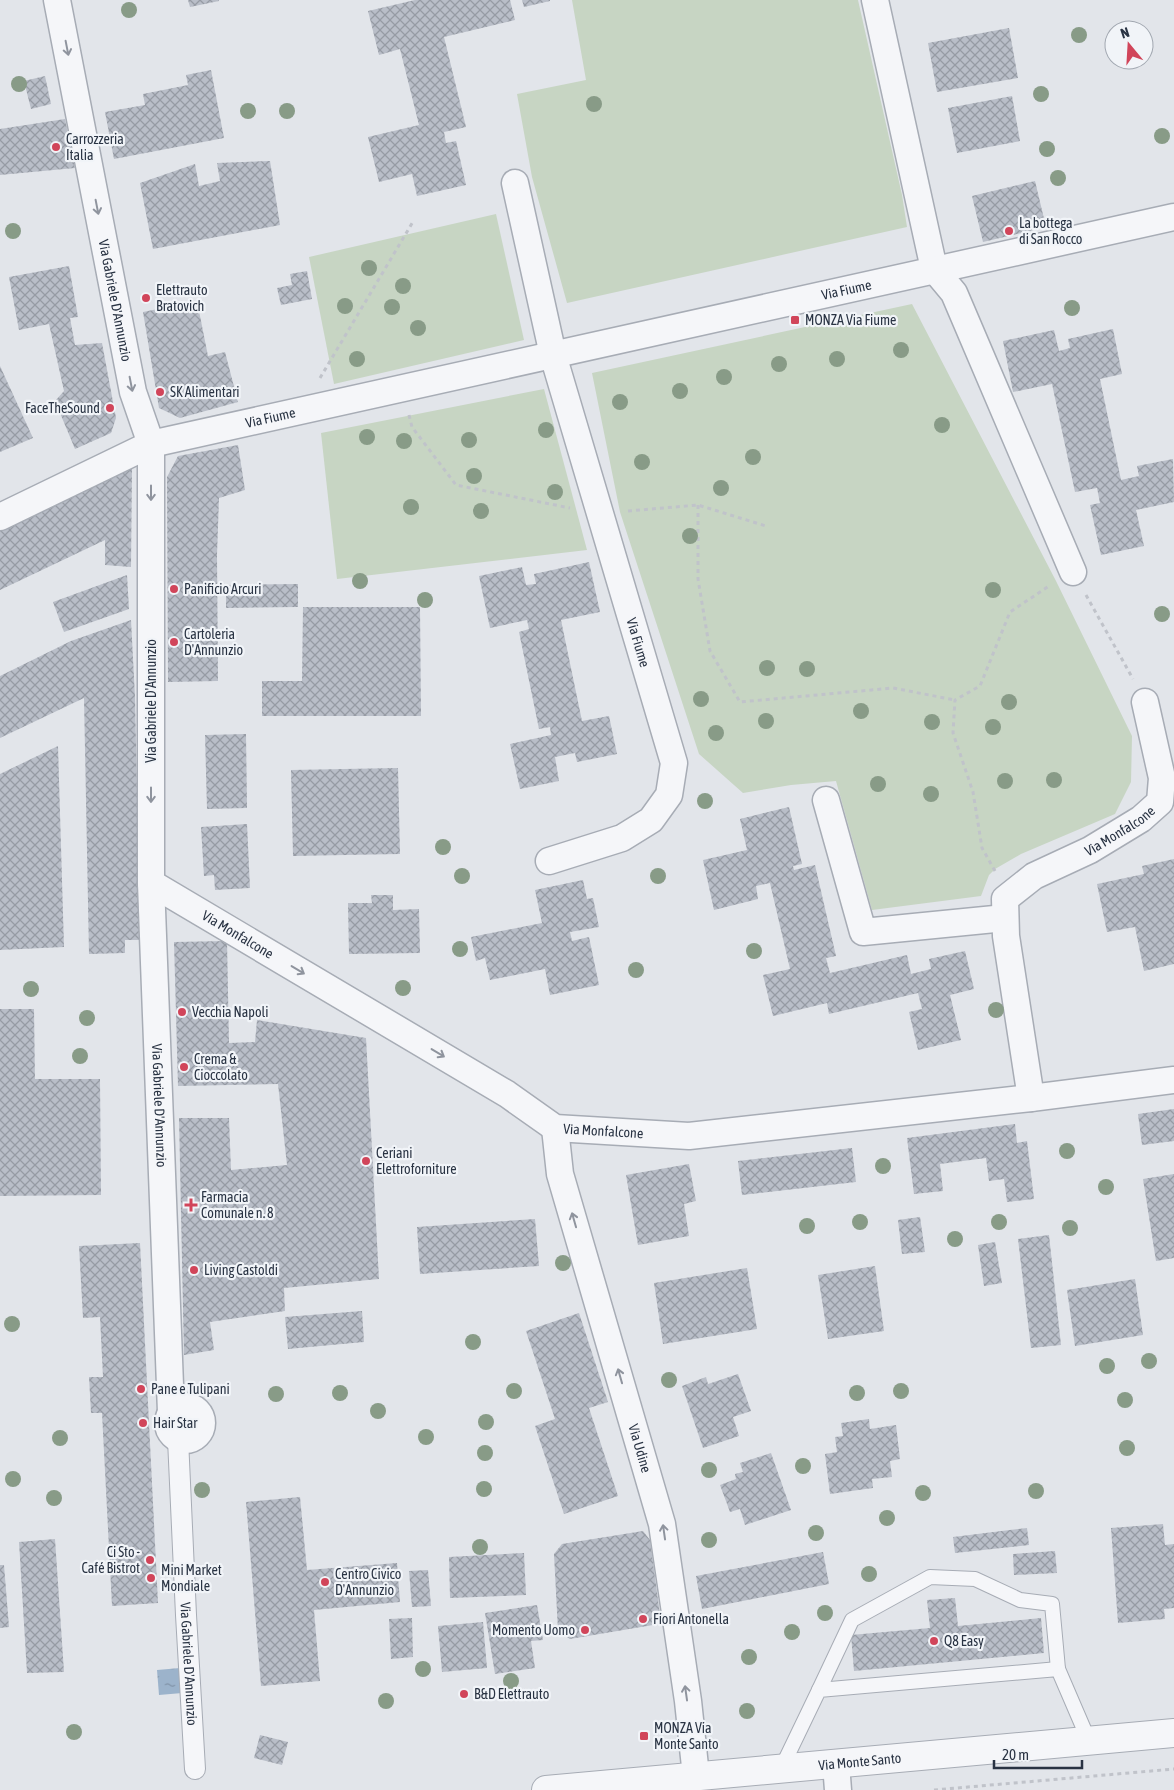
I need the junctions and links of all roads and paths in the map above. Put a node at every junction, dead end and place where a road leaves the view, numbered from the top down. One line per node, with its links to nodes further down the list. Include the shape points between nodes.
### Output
1 (58, 0): 10 (street, Via Gabriele D'Annunzio, one-way to 10, via 133,392)
2 (875, 0): 6 (street)
3 (515, 183): 7 (street, Via Fiume)
4 (1174, 217): 6 (street, Via Fiume)
5 (414, 220): 8 (path, via 322,374)
6 (934, 270): 7 (street, Via Fiume); 15 (street, via 954,293)
7 (553, 354): 8 (street, Via Fiume); 12 (street, Via Fiume)
8 (312, 408): 10 (street, Via Fiume)
9 (412, 427): 12 (path, via 456,485)
10 (151, 444): 13 (street, Via Fiume); 20 (street, Via Gabriele D'Annunzio, one-way to 20)
11 (698, 505): 12 (path); 14 (path); 16 (path, via 698,579 710,651 740,702 892,688)
12 (600, 515): 19 (street, Via Fiume, via 674,763 673,771 669,795 651,820 622,838)
13 (0, 517)
14 (766, 526)
15 (1073, 572): 16 (path, via 1010,612 980,686); 17 (path)
16 (955, 700): 21 (path, via 953,733 973,792 982,848 995,870)
17 (1145, 702): 21 (street, Via Monfalcone, via 1162,778 1160,802 1141,820 1090,850 1034,876)
18 (826, 800): 21 (street, via 863,932)
19 (548, 861)
20 (151, 883): 24 (street, Via Monfalcone, one-way to 24, via 507,1094); 25 (street, Via Gabriele D'Annunzio, via 171,1412 168,1428)
21 (1005, 908): 23 (street, via 1006,936)
22 (1174, 1080): 23 (street, Via Monfalcone)
23 (1031, 1098): 24 (street, Via Monfalcone, via 689,1136)
24 (555, 1128): 33 (street, Via Udine, one-way to 24, via 662,1524 560,1174)
25 (178, 1439): 32 (street, Via Gabriele D'Annunzio)
26 (1058, 1670): 27 (lane); 27 (lane, via 1052,1604 1020,1600 974,1579 930,1576 852,1620); 29 (lane)
27 (819, 1690): 30 (lane)
28 (1174, 1733): 29 (street, Via Monte Santo)
29 (1089, 1741): 34 (street, Via Monte Santo)
30 (781, 1769): 33 (street, Via Monte Santo); 34 (street, Via Monte Santo)
31 (1174, 1769): 36 (path)
32 (195, 1770)
33 (696, 1776): 35 (street, Via Monte Santo)
34 (837, 1777)
35 (546, 1790)
36 (934, 1790)

